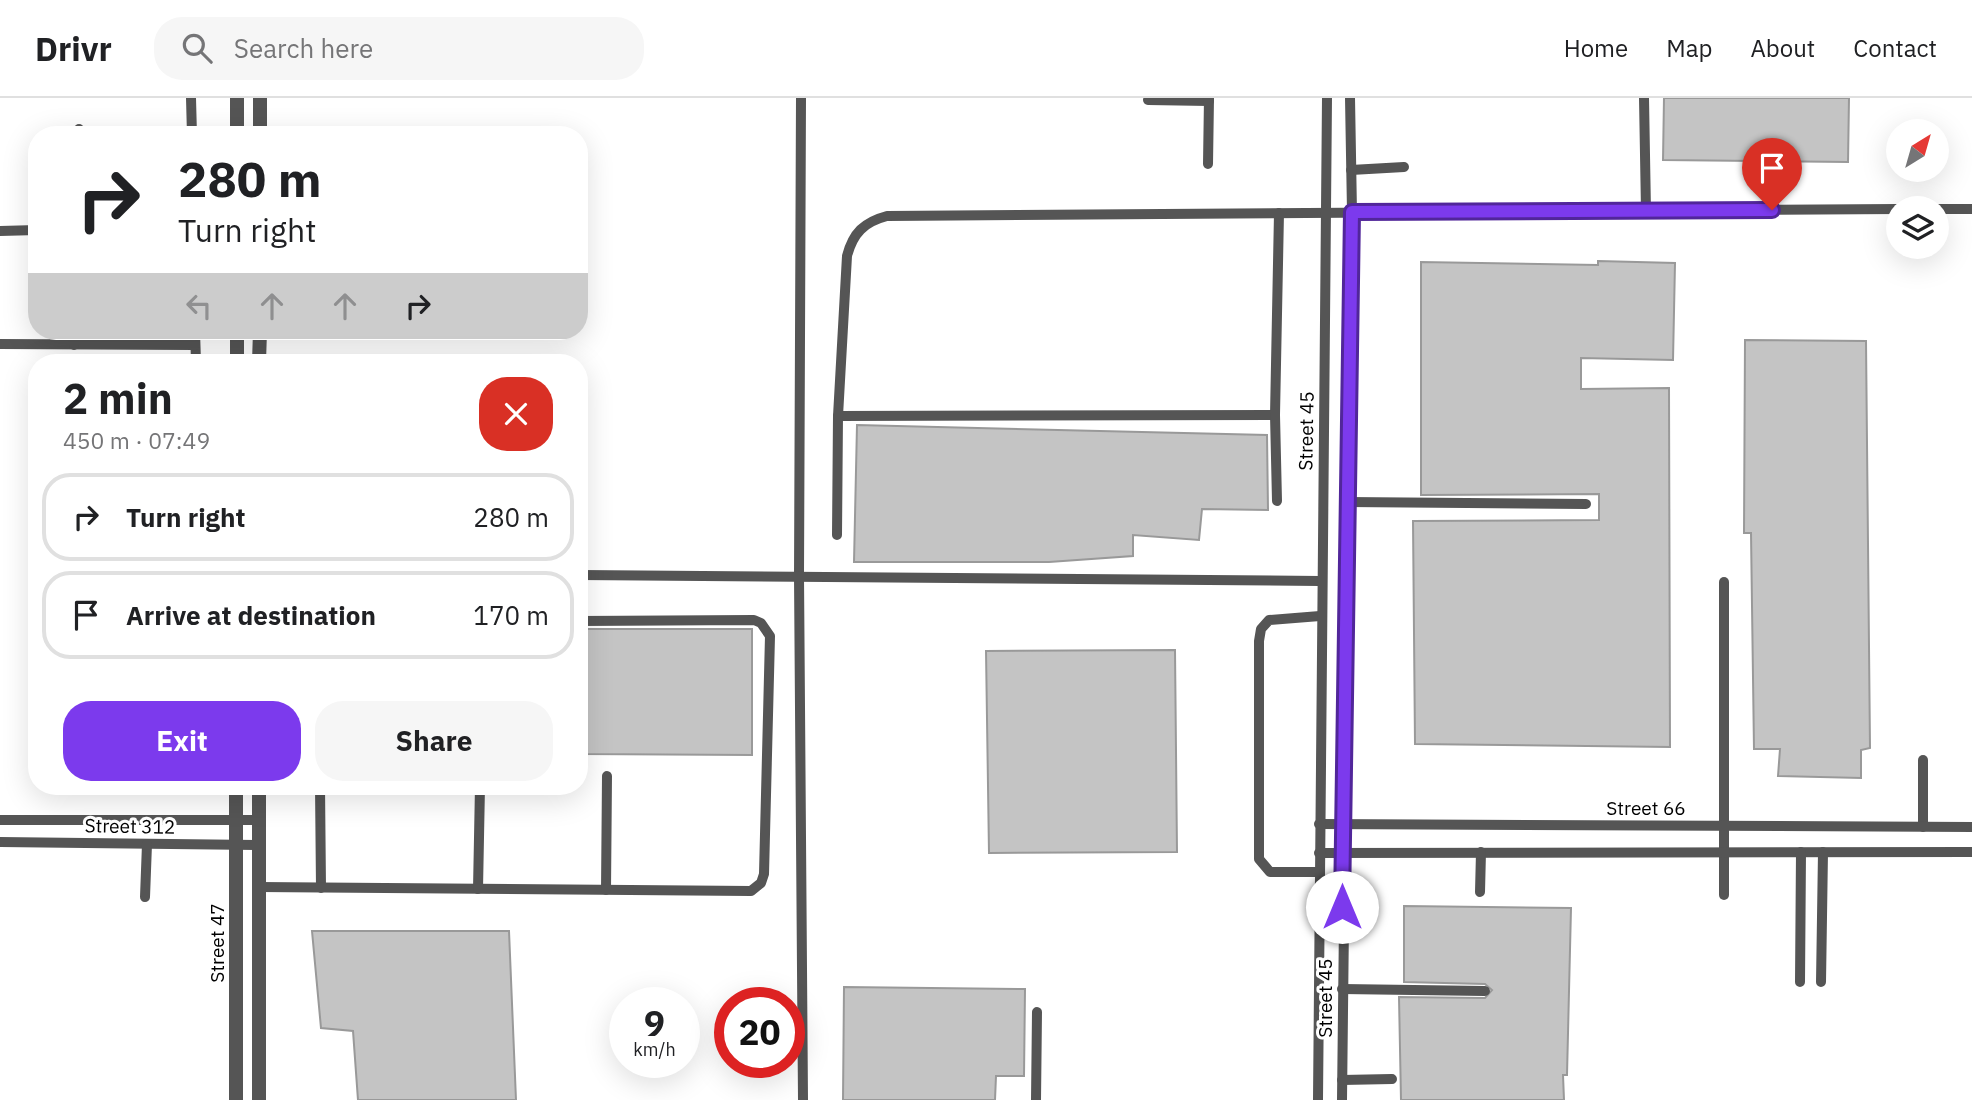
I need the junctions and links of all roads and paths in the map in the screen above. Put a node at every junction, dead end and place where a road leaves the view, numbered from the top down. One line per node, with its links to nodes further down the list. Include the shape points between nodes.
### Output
1 (191, 98): 10 (lane)
2 (237, 98): 11 (street)
3 (260, 98): 12 (street)
4 (801, 98): 38 (lane)
5 (1327, 98): 22 (lane, Street 45)
6 (1350, 98): 15 (lane, Street 45)
7 (1644, 98): 19 (lane)
8 (1209, 99): 9 (lane); 13 (lane)
9 (1148, 100)
10 (192, 126)
11 (237, 126)
12 (260, 126)
13 (1208, 164)
14 (1404, 167): 15 (lane)
15 (1351, 170): 20 (lane, Street 45)
16 (1886, 209): 19 (lane)
17 (1949, 209): 18 (lane)
18 (1972, 209)
19 (1646, 211): 20 (lane)
20 (1352, 212): 22 (lane); 34 (lane, Street 45)
21 (1279, 213): 22 (lane); 31 (lane); 32 (lane, via 887,216 872,220 851,241 847,256)
22 (1327, 213): 39 (lane, Street 45)
23 (28, 230): 24 (lane)
24 (0, 231)
25 (74, 340): 28 (lane)
26 (195, 340): 29 (lane)
27 (0, 344): 28 (lane)
28 (74, 345): 29 (lane)
29 (195, 345): 30 (lane)
30 (196, 354)
31 (1275, 415): 32 (lane); 33 (lane)
32 (838, 416): 36 (lane)
33 (1278, 501)
34 (1347, 502): 35 (lane); 53 (lane, Street 45)
35 (1586, 504)
36 (837, 535)
37 (588, 576): 38 (lane)
38 (799, 576): 39 (lane); 85 (lane)
39 (1320, 581): 41 (lane, Street 45)
40 (1724, 582): 54 (lane)
41 (1320, 616): 52 (lane, Street 45); 68 (lane, via 1269,620 1259,641 1259,859 1270,872)
42 (588, 621): 72 (lane, via 754,621 770,636 761,883 751,891)
43 (1923, 760): 55 (lane)
44 (607, 776): 72 (lane)
45 (236, 795): 50 (street, Street 47)
46 (259, 795): 51 (street)
47 (320, 795): 70 (lane)
48 (480, 795): 71 (lane)
49 (0, 820): 50 (lane, Street 312)
50 (236, 820): 51 (lane, Street 312); 59 (street, Street 47)
51 (259, 820): 60 (street)
52 (1319, 824): 53 (lane, Street 66); 61 (lane, Street 45)
53 (1343, 824): 54 (lane, Street 66); 67 (lane, Street 45)
54 (1724, 826): 55 (lane, Street 66); 63 (lane)
55 (1923, 827): 56 (lane, Street 66)
56 (1972, 827)
57 (0, 842): 58 (lane, Street 312)
58 (147, 844): 59 (lane, Street 312); 75 (lane)
59 (236, 845): 60 (lane, Street 312); 83 (street, Street 47)
60 (259, 845): 69 (street)
61 (1319, 852): 67 (lane); 68 (lane, Street 45)
62 (1481, 852): 63 (lane); 67 (lane); 73 (lane)
63 (1724, 852): 64 (lane); 74 (lane)
64 (1801, 852): 65 (lane); 76 (lane)
65 (1823, 852): 66 (lane); 77 (lane)
66 (1972, 852)
67 (1342, 853): 78 (lane, Street 45)
68 (1319, 872): 87 (lane, Street 45)
69 (259, 887): 70 (lane); 84 (street)
70 (321, 888): 71 (lane)
71 (478, 889): 72 (lane)
72 (606, 890)
73 (1480, 892)
74 (1724, 894)
75 (145, 897)
76 (1800, 982)
77 (1821, 982)
78 (1342, 989): 79 (lane); 82 (lane, Street 45)
79 (1485, 991)
80 (1037, 1012): 86 (lane)
81 (1392, 1079): 82 (lane)
82 (1342, 1080): 88 (lane, Street 45)
83 (236, 1100)
84 (259, 1100)
85 (803, 1100)
86 (1036, 1100)
87 (1318, 1100)
88 (1342, 1100)

